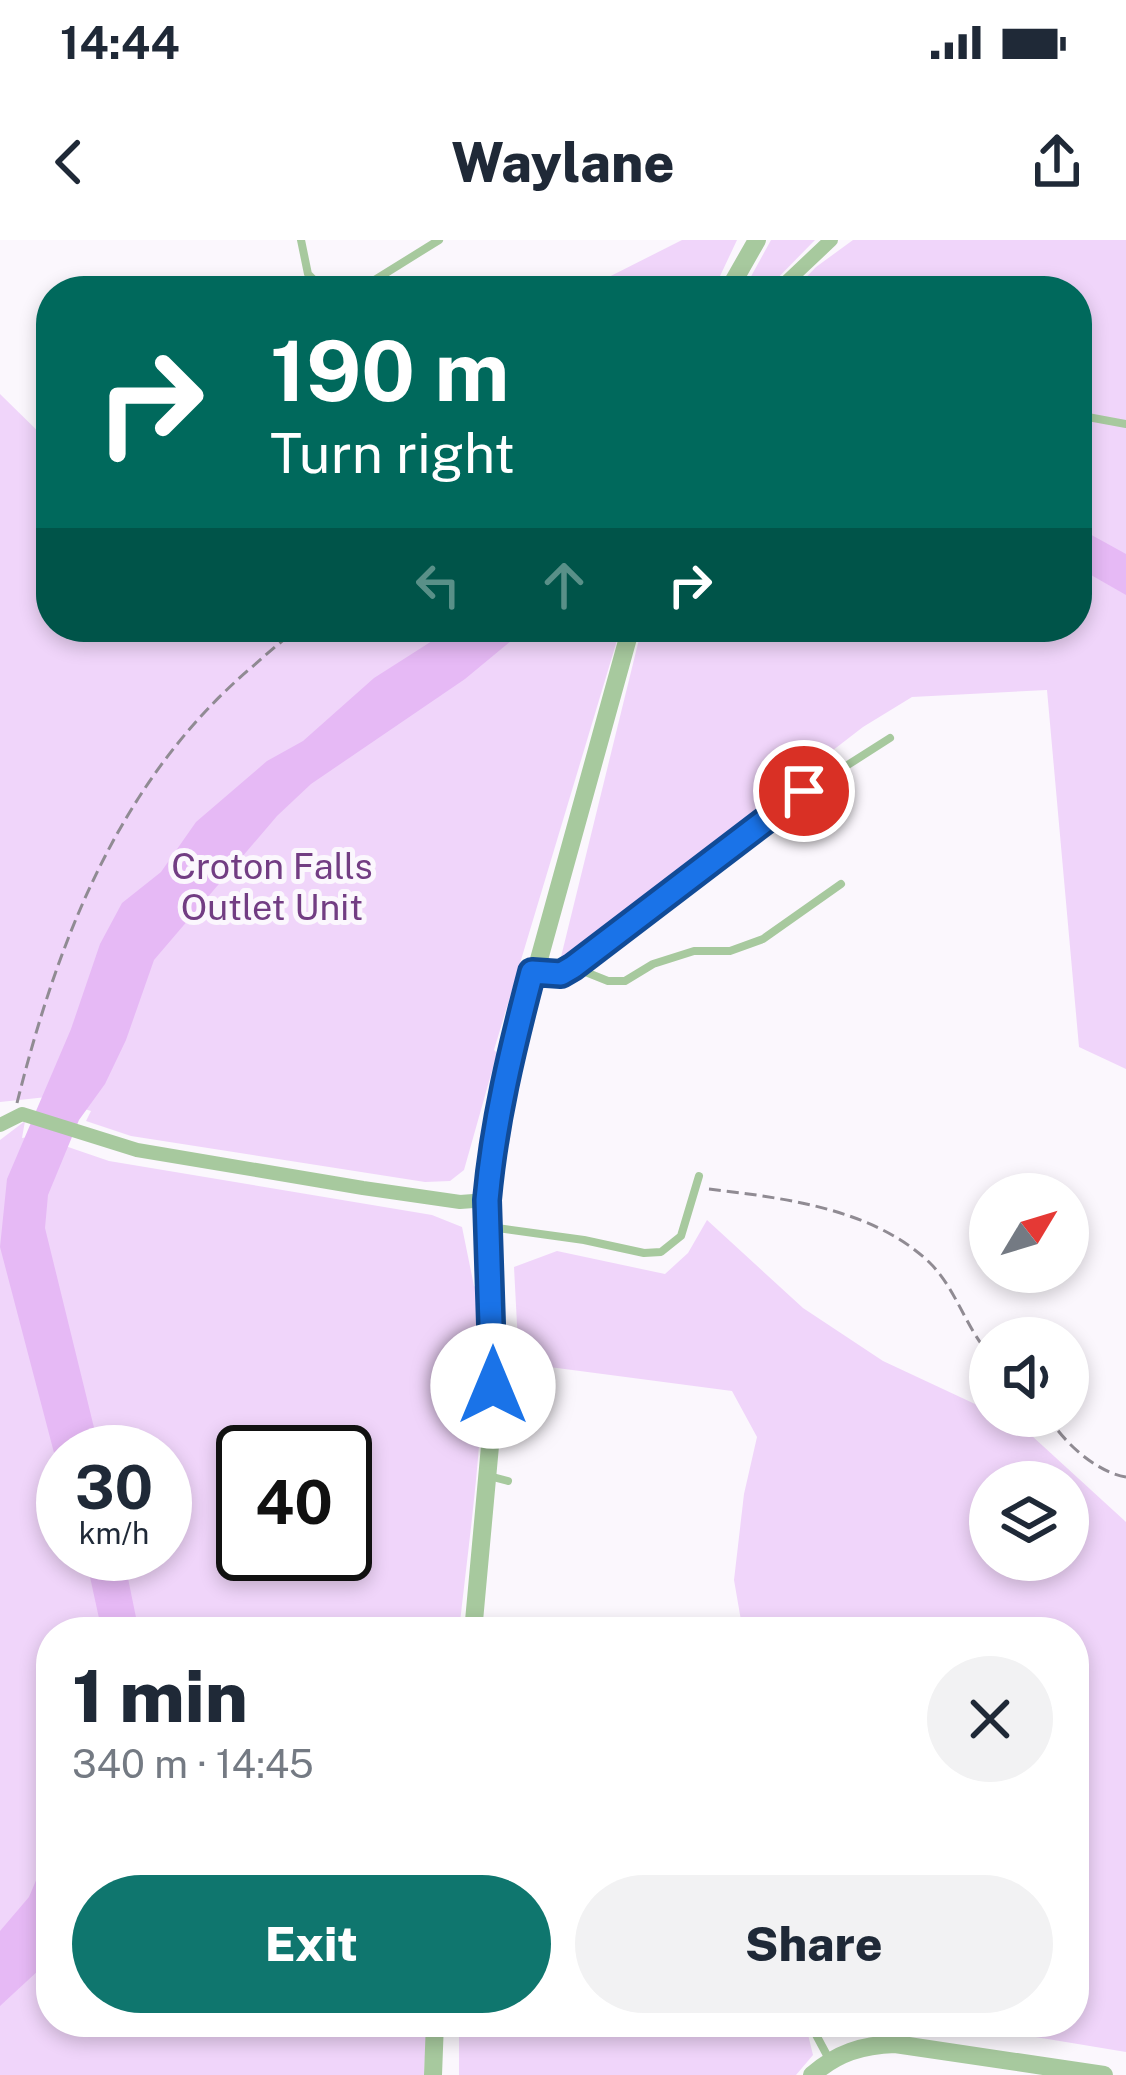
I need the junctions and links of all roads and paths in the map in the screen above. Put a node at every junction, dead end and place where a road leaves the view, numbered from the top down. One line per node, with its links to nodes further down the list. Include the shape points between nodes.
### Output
1 (301, 240): 5 (lane)
2 (439, 240): 6 (lane)
3 (757, 240): 7 (street)
4 (831, 240): 8 (street)
5 (310, 276)
6 (381, 276)
7 (737, 276)
8 (793, 276)
9 (1092, 418): 10 (lane)
10 (1126, 424)
11 (283, 642): 17 (path, via 180,737 126,814 93,874)
12 (627, 642): 16 (street)
13 (890, 738): 15 (lane, via 776,810)
14 (841, 884): 15 (lane, via 763,939 730,951 694,951 625,981)
15 (573, 967): 16 (lane)
16 (530, 982): 20 (street, via 499,1104)
17 (7, 1121): 20 (street, via 33,1115 137,1150)
18 (699, 1175): 19 (lane)
19 (696, 1187): 21 (lane, via 681,1236 661,1252); 22 (path, via 833,1209 894,1238 929,1262)
20 (487, 1200): 21 (street)
21 (488, 1227): 24 (street)
22 (969, 1323)
23 (1066, 1437): 25 (path)
24 (488, 1475): 26 (lane); 27 (street)
25 (1126, 1477)
26 (508, 1481)
27 (474, 1617)
28 (434, 2037): 31 (street)
29 (817, 2037): 30 (lane)
30 (830, 2060): 32 (street); 33 (street, via 895,2044)
31 (433, 2075)
32 (812, 2075)
33 (1104, 2075)

